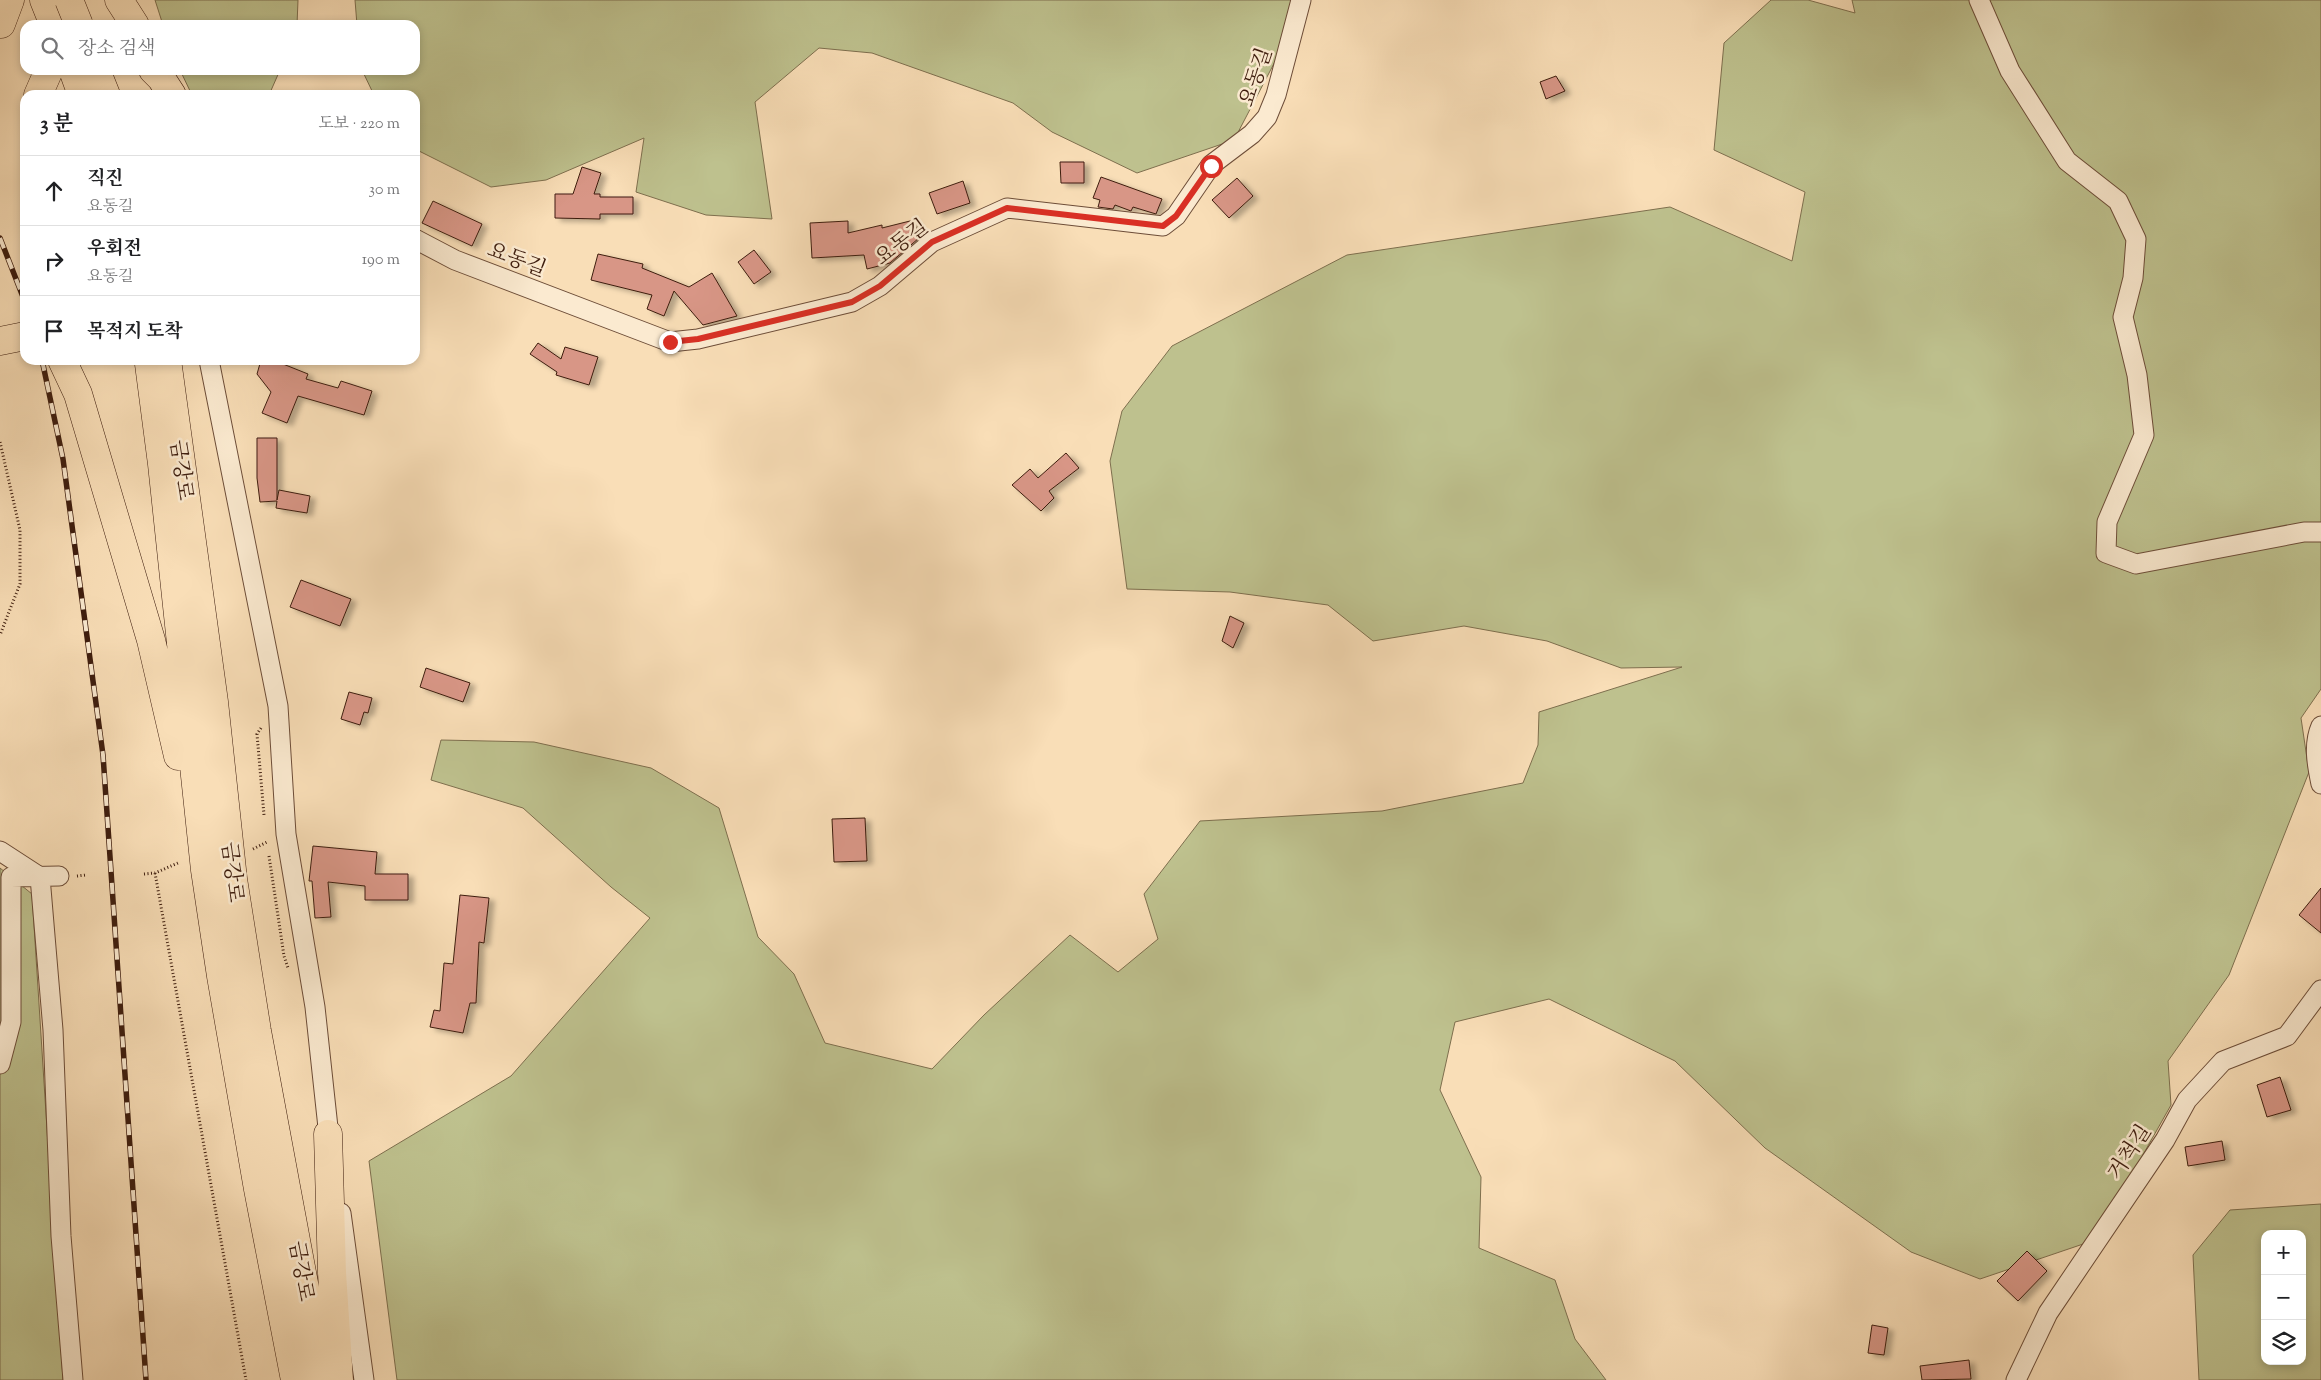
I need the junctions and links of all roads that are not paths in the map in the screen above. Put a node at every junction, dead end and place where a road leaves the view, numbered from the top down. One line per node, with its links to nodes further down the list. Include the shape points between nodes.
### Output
1 (44, 0): 8 (highway)
2 (69, 0): 10 (highway, bridge)
3 (84, 0): 9 (highway)
4 (119, 0): 11 (highway)
5 (138, 0): 12 (highway)
6 (1301, 0): 23 (street, 요동길, via 1276,96 1267,117 1252,134 1211,166 1176,216 1163,226 1007,208 932,242 880,286 852,302 698,339 670,342 455,260)
7 (1979, 0): 32 (street, via 2010,71 2067,161 2118,201 2136,239 2123,317 2136,375 2144,435 2107,522 2106,554 2136,564 2304,532)
8 (52, 20)
9 (73, 20)
10 (77, 20)
11 (131, 20)
12 (145, 20)
13 (76, 75): 18 (highway)
14 (98, 75): 19 (highway)
15 (155, 75): 20 (highway)
16 (158, 75): 21 (highway)
17 (165, 75): 22 (highway)
18 (80, 90)
19 (104, 90)
20 (160, 90)
21 (169, 90)
22 (170, 90)
23 (420, 242)
24 (20, 337): 25 (highway)
25 (0, 341)
26 (64, 365): 31 (highway)
27 (71, 365): 31 (highway)
28 (149, 365): 36 (highway, 금강로)
29 (168, 365): 44 (highway, 금강로, via 214,702 236,898 257,1031)
30 (210, 365): 41 (street, via 278,706 286,834 315,1007)
31 (78, 394): 36 (highway, via 151,640)
32 (2321, 532)
33 (2321, 726): 34 (street, via 2317,735 2316,762)
34 (2321, 784)
35 (0, 850): 38 (street)
36 (205, 870): 43 (highway, 금강로, via 220,976)
37 (59, 876): 38 (street)
38 (40, 877): 40 (street, via 11,877 11,1022); 42 (street, via 53,1030 61,1236)
39 (2321, 990): 47 (street, 거척길, via 2287,1036 2223,1061 2187,1100 2165,1140 2048,1313)
40 (0, 1064)
41 (328, 1134): 45 (highway); 46 (street)
42 (73, 1380)
43 (295, 1380)
44 (322, 1380)
45 (339, 1380)
46 (364, 1380)
47 (2016, 1380)

